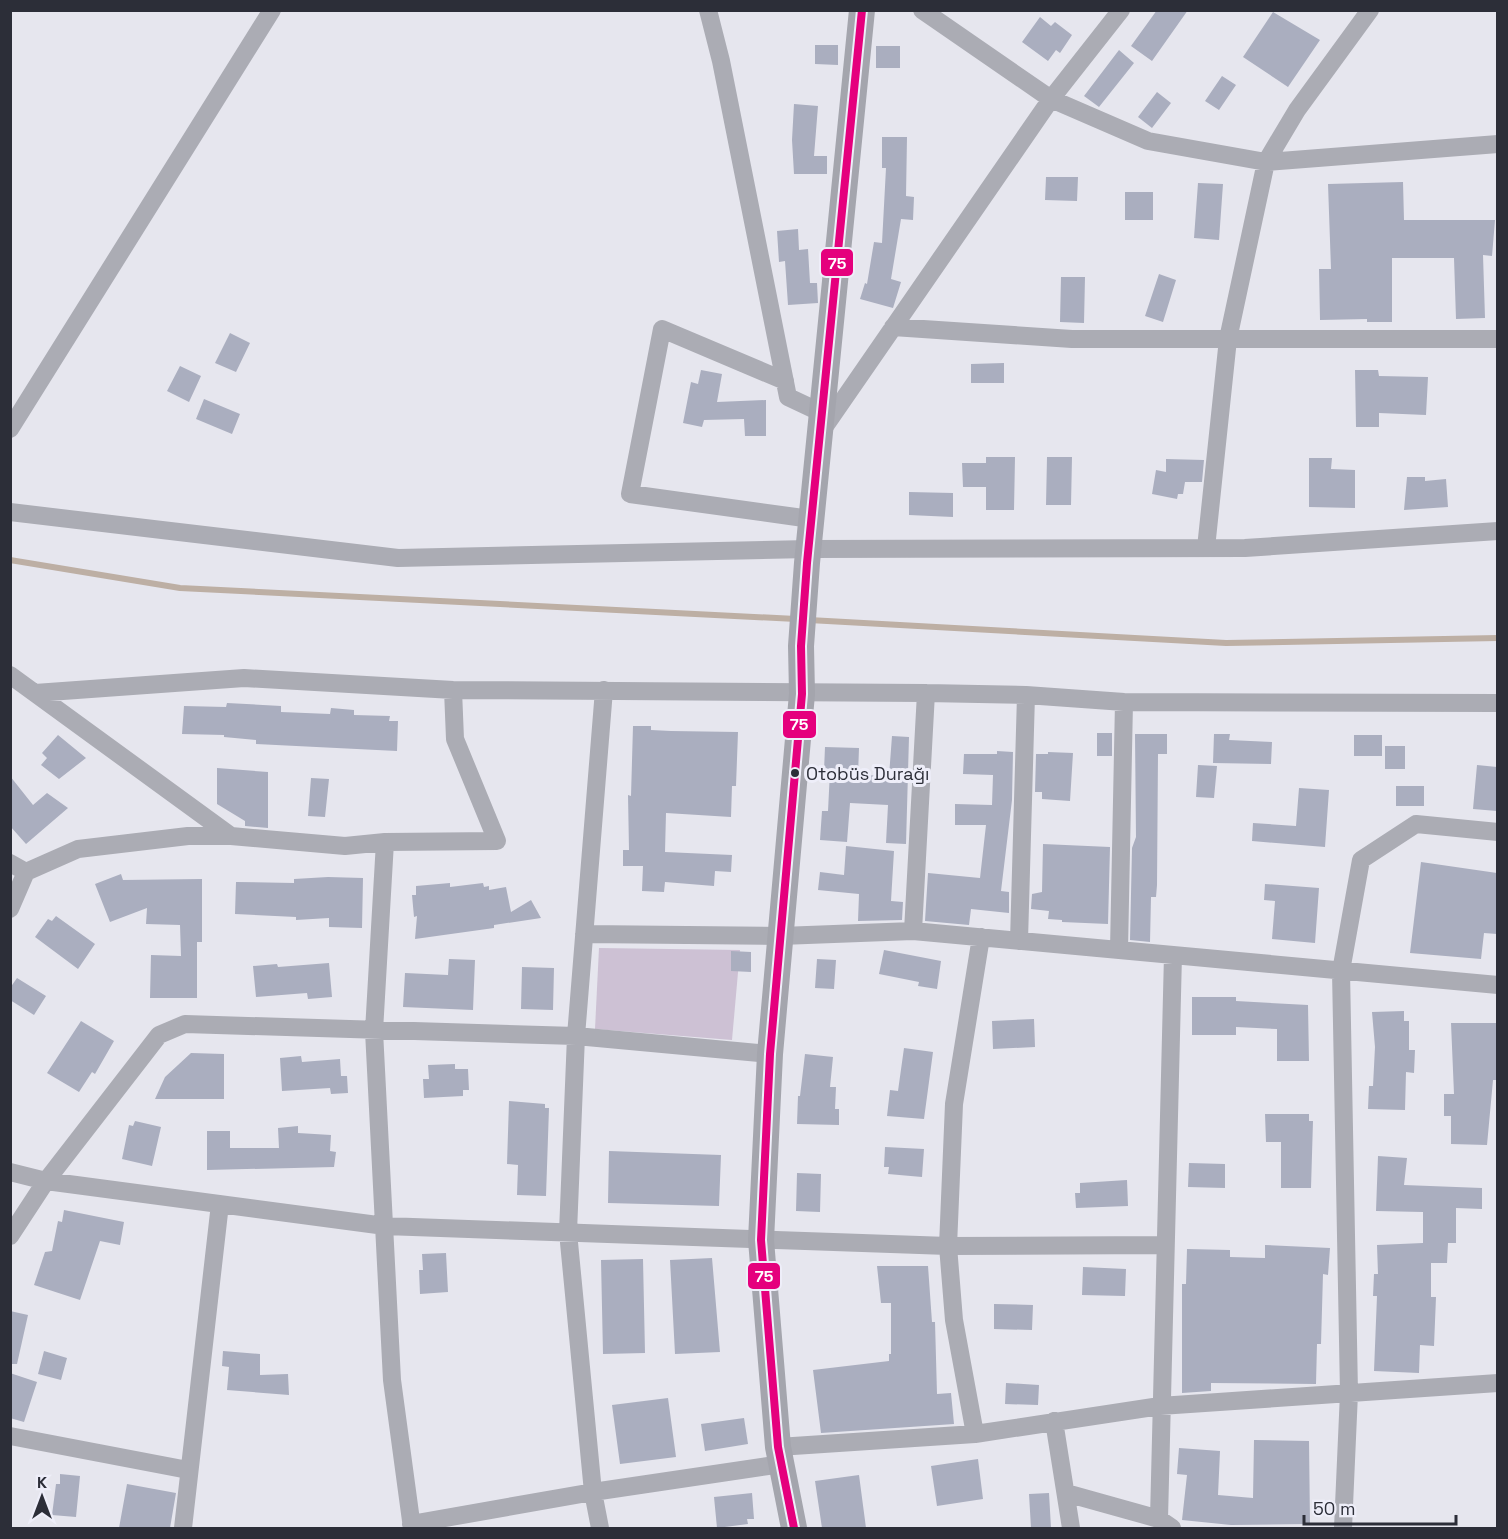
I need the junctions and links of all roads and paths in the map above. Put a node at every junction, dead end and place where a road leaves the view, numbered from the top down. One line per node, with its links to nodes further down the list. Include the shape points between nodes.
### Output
1 (272, 10): 15 (street)
2 (708, 10): 13 (street)
3 (862, 10): 14 (street)
4 (922, 10): 7 (street)
5 (1121, 10): 7 (street)
6 (1370, 10): 9 (street, via 1297,110)
7 (1051, 99): 9 (street, via 1148,141); 10 (street)
8 (1497, 144): 9 (street)
9 (1266, 162): 11 (street)
10 (893, 327): 11 (street, via 1072,339); 14 (street)
11 (1228, 339): 12 (street); 19 (street)
12 (1497, 339)
13 (785, 381): 14 (street, via 788,396); 17 (street, via 662,329 630,495)
14 (821, 423): 17 (street)
15 (10, 429)
16 (10, 512): 20 (street, via 398,558)
17 (812, 519): 20 (street)
18 (1497, 531): 19 (street)
19 (1206, 548): 20 (street)
20 (808, 556): 26 (street, via 801,646)
21 (10, 675): 24 (street)
22 (453, 690): 23 (street); 24 (street, via 244,678); 32 (street, via 455,739 497,841)
23 (604, 690): 26 (street); 36 (street)
24 (35, 693): 31 (street)
25 (926, 693): 26 (street); 27 (street); 35 (street)
26 (802, 694): 37 (street)
27 (1026, 695): 28 (street); 39 (street)
28 (1124, 702): 29 (street); 40 (street)
29 (1497, 703)
30 (1497, 832): 42 (street, via 1416,824 1361,860)
31 (231, 836): 32 (street, via 345,846); 33 (street, via 188,836 78,849)
32 (385, 842): 44 (street)
33 (18, 867): 34 (street)
34 (10, 909)
35 (913, 931): 37 (street); 38 (street)
36 (584, 934): 37 (street); 45 (street)
37 (781, 936): 46 (street)
38 (981, 937): 39 (street); 55 (street, via 954,1104)
39 (1019, 941): 40 (street)
40 (1119, 950): 41 (street)
41 (1173, 955): 42 (street); 54 (street)
42 (1341, 970): 43 (street); 57 (street)
43 (1497, 985)
44 (374, 1031): 45 (street); 48 (street, via 185,1024 159,1035); 50 (street)
45 (576, 1036): 46 (street); 51 (street)
46 (770, 1054): 53 (street)
47 (10, 1172): 48 (street)
48 (46, 1181): 49 (street); 52 (street)
49 (220, 1204): 50 (street); 63 (street)
50 (385, 1226): 51 (street); 67 (street, via 392,1380)
51 (568, 1232): 53 (street); 64 (street)
52 (10, 1236)
53 (761, 1240): 55 (street); 62 (street)
54 (1164, 1245): 55 (street); 58 (street)
55 (948, 1246): 60 (street, via 954,1320)
56 (1497, 1383): 57 (street)
57 (1349, 1393): 58 (street); 72 (street)
58 (1160, 1406): 59 (street); 66 (street)
59 (1054, 1422): 60 (street); 65 (street)
60 (975, 1434): 62 (street)
61 (10, 1437): 63 (street)
62 (780, 1455): 64 (street); 70 (street)
63 (188, 1470): 68 (street)
64 (593, 1492): 67 (street); 69 (street)
65 (1066, 1493): 66 (street); 71 (street)
66 (1166, 1524)
67 (411, 1526)
68 (183, 1528)
69 (600, 1528)
70 (794, 1528)
71 (1071, 1528)
72 (1343, 1528)

